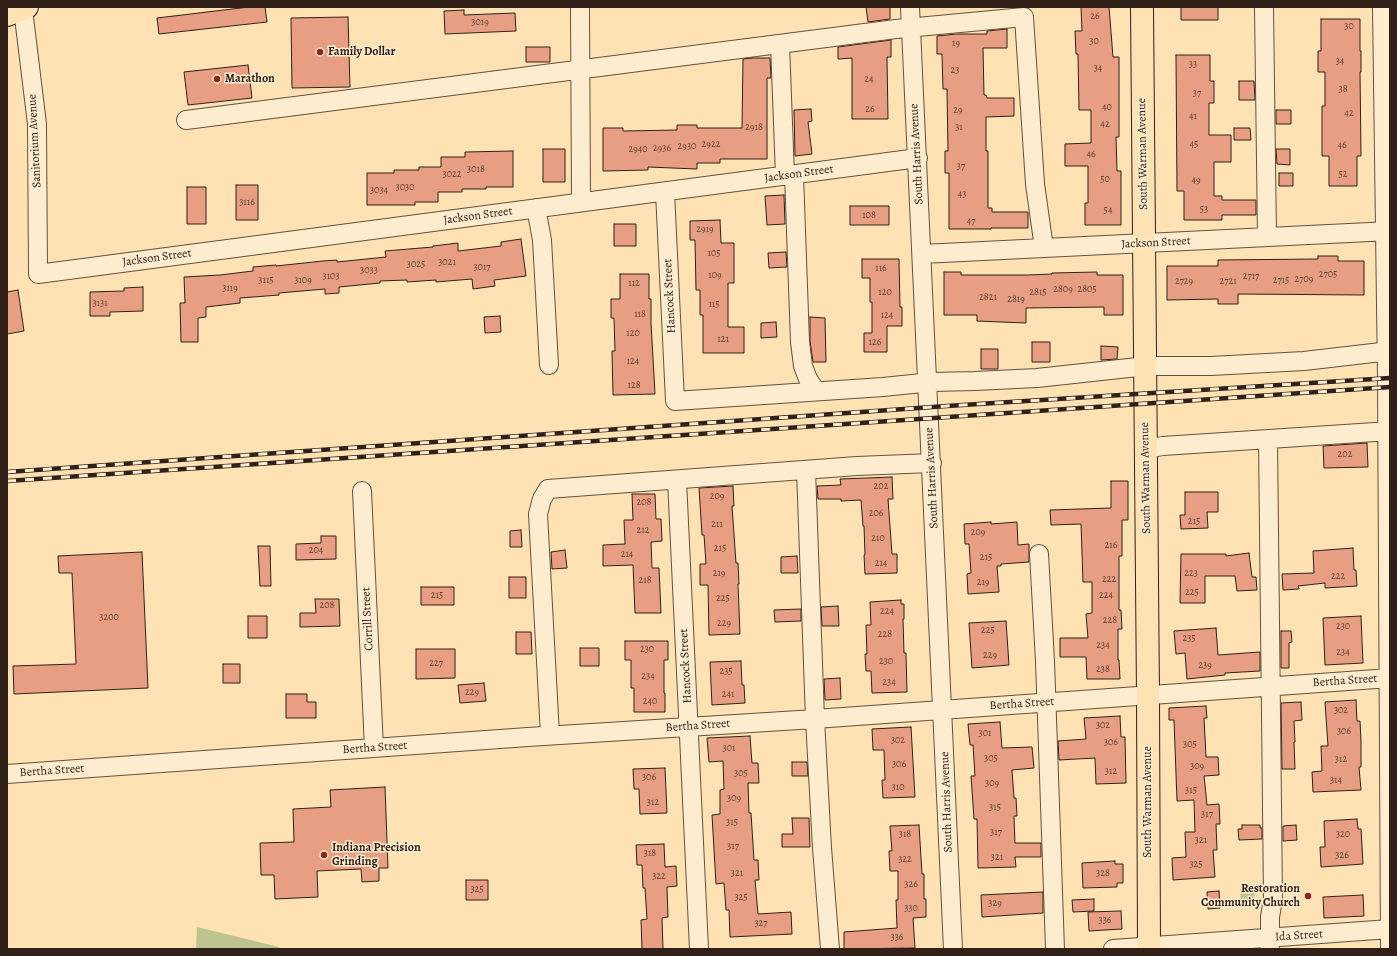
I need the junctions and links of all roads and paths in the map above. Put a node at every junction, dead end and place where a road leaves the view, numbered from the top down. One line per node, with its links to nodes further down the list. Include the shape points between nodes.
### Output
1 (580, 7): 10 (street)
2 (910, 7): 8 (street, South Harris Avenue)
3 (1142, 7): 19 (main road, South Warman Avenue)
4 (1264, 7): 18 (street)
5 (1382, 7): 17 (street)
6 (19, 10): 22 (street, Sanitorium Avenue, via 37,124)
7 (1024, 12): 8 (street); 20 (street, via 1035,184)
8 (911, 27): 9 (street); 12 (street, South Harris Avenue)
9 (780, 44): 10 (street); 13 (street)
10 (580, 70): 11 (street); 15 (street)
11 (186, 120)
12 (918, 158): 13 (street, Jackson Street); 21 (street, South Harris Avenue)
13 (790, 175): 14 (street, Jackson Street); 27 (street, via 800,342 803,366)
14 (665, 192): 15 (street, Jackson Street); 27 (street, Hancock Street, via 675,401)
15 (581, 202): 16 (street, Jackson Street)
16 (536, 208): 22 (street, Jackson Street); 24 (street, via 542,240)
17 (1388, 231): 18 (street, Jackson Street); 23 (street)
18 (1267, 237): 19 (street, Jackson Street)
19 (1144, 244): 20 (street, Jackson Street); 25 (main road, South Warman Avenue)
20 (1044, 248): 21 (street, Jackson Street)
21 (922, 254): 26 (street, South Harris Avenue)
22 (38, 274)
23 (1388, 351): 25 (street, via 1304,361 1211,366); 28 (street)
24 (549, 364)
25 (1144, 366): 26 (street, via 1037,378); 30 (main road, South Warman Avenue)
26 (928, 382): 27 (street); 31 (street, South Harris Avenue)
27 (816, 391)
28 (1388, 431): 29 (street); 36 (street)
29 (1268, 439): 30 (street); 37 (street)
30 (1145, 449): 38 (main road, South Warman Avenue)
31 (932, 463): 32 (street); 40 (street, South Harris Avenue)
32 (806, 470): 33 (street); 41 (street)
33 (677, 480): 42 (street, Hancock Street); 43 (street, via 548,489 542,499 538,514)
34 (362, 491): 44 (street, Corrill Street)
35 (1039, 554): 39 (street)
36 (1389, 678): 37 (street, Bertha Street); 46 (street)
37 (1271, 686): 38 (street, Bertha Street); 47 (street, via 1273,899)
38 (1148, 695): 39 (street, Bertha Street); 48 (main road, South Warman Avenue)
39 (1046, 702): 40 (street, Bertha Street); 52 (street)
40 (943, 709): 41 (street, Bertha Street); 51 (street, South Harris Avenue)
41 (815, 719): 42 (street, Bertha Street); 50 (street)
42 (689, 727): 43 (street, Bertha Street); 49 (street, Hancock Street)
43 (550, 735): 44 (street, Bertha Street)
44 (374, 748): 45 (street, Bertha Street)
45 (7, 774)
46 (1390, 929): 47 (street, Ida Street); 54 (street)
47 (1269, 943): 48 (street, Ida Street)
48 (1148, 948): 53 (street, Ida Street)
49 (699, 949)
50 (830, 949)
51 (953, 949)
52 (1054, 949)
53 (1113, 949)
54 (1390, 949)

